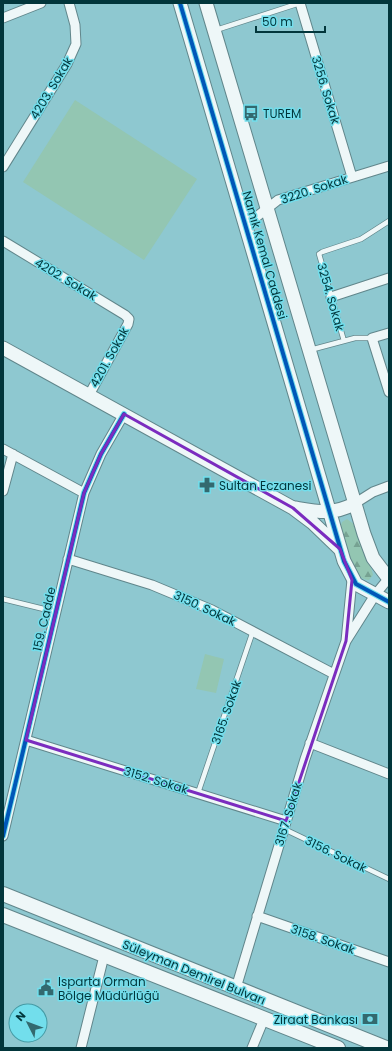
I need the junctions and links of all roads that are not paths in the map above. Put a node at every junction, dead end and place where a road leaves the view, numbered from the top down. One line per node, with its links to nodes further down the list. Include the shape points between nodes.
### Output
1 (41, 3): 6 (street)
2 (69, 3): 9 (street, 4203. Sokak, via 75,25 76,44 67,64)
3 (180, 3): 13 (street, Namık Kemal Caddesi)
4 (206, 3): 7 (street, Namık Kemal Caddesi)
5 (300, 3): 7 (lane); 10 (street, 3256. Sokak)
6 (3, 18)
7 (214, 30): 11 (street, Namık Kemal Caddesi)
8 (389, 166): 10 (street, 3220. Sokak)
9 (3, 167)
10 (352, 177): 11 (street, 3220. Sokak, via 288,196)
11 (266, 208): 13 (street, 3220. Sokak); 22 (street, Namık Kemal Caddesi)
12 (389, 221): 16 (lane, 3254. Sokak, via 364,238 320,254)
13 (246, 225): 33 (street, Namık Kemal Caddesi)
14 (3, 241): 17 (street, 4202. Sokak, via 125,314)
15 (389, 278): 16 (street)
16 (331, 297): 20 (lane, 3254. Sokak)
17 (129, 319): 24 (street, 4201. Sokak)
18 (389, 333): 19 (street)
19 (372, 338): 20 (lane, via 359,337); 23 (street)
20 (344, 341): 22 (lane)
21 (3, 348): 24 (street)
22 (308, 351): 31 (street, Namık Kemal Caddesi)
23 (389, 392)
24 (89, 395): 25 (street)
25 (124, 414): 30 (street, 159. Cadde, via 101,454); 32 (street)
26 (3, 449): 27 (street)
27 (13, 454): 29 (street); 30 (street)
28 (389, 486): 31 (street)
29 (3, 491)
30 (84, 493): 35 (street, 159. Cadde)
31 (354, 504): 33 (street); 36 (street, Namık Kemal Caddesi, via 371,552)
32 (293, 508): 33 (street); 34 (street)
33 (330, 513): 34 (street, Namık Kemal Caddesi)
34 (340, 549): 37 (street, Namık Kemal Caddesi)
35 (68, 559): 41 (street, 159. Cadde); 42 (street, 3150. Sokak, via 163,589)
36 (389, 579): 38 (street, 3167. Sokak)
37 (352, 580): 38 (street); 43 (street, 3167. Sokak)
38 (375, 595): 40 (street); 43 (street, 3167. Sokak)
39 (3, 599): 41 (lane)
40 (389, 602)
41 (56, 612): 45 (street, 159. Cadde)
42 (254, 631): 44 (street, 3150. Sokak); 48 (lane, 3165. Sokak)
43 (346, 641): 44 (street, 3167. Sokak)
44 (334, 674): 46 (street, 3167. Sokak)
45 (26, 740): 48 (street, 3152. Sokak); 49 (street, 159. Cadde)
46 (310, 743): 47 (street); 50 (street, 3167. Sokak)
47 (389, 774)
48 (198, 793): 50 (street, 3152. Sokak)
49 (7, 797): 51 (street, 159. Cadde)
50 (285, 825): 52 (lane, 3156. Sokak); 55 (street, 3167. Sokak)
51 (3, 836)
52 (389, 879)
53 (3, 894): 58 (main road, Süleyman Demirel Bulvarı)
54 (3, 915): 56 (main road)
55 (258, 916): 57 (street, 3158. Sokak); 58 (street, 3167. Sokak)
56 (104, 956): 59 (main road); 60 (street)
57 (389, 962)
58 (236, 988): 63 (main road, Süleyman Demirel Bulvarı)
59 (264, 1019): 61 (street); 62 (main road)
60 (81, 1048)
61 (252, 1048)
62 (338, 1048)
63 (386, 1048)

